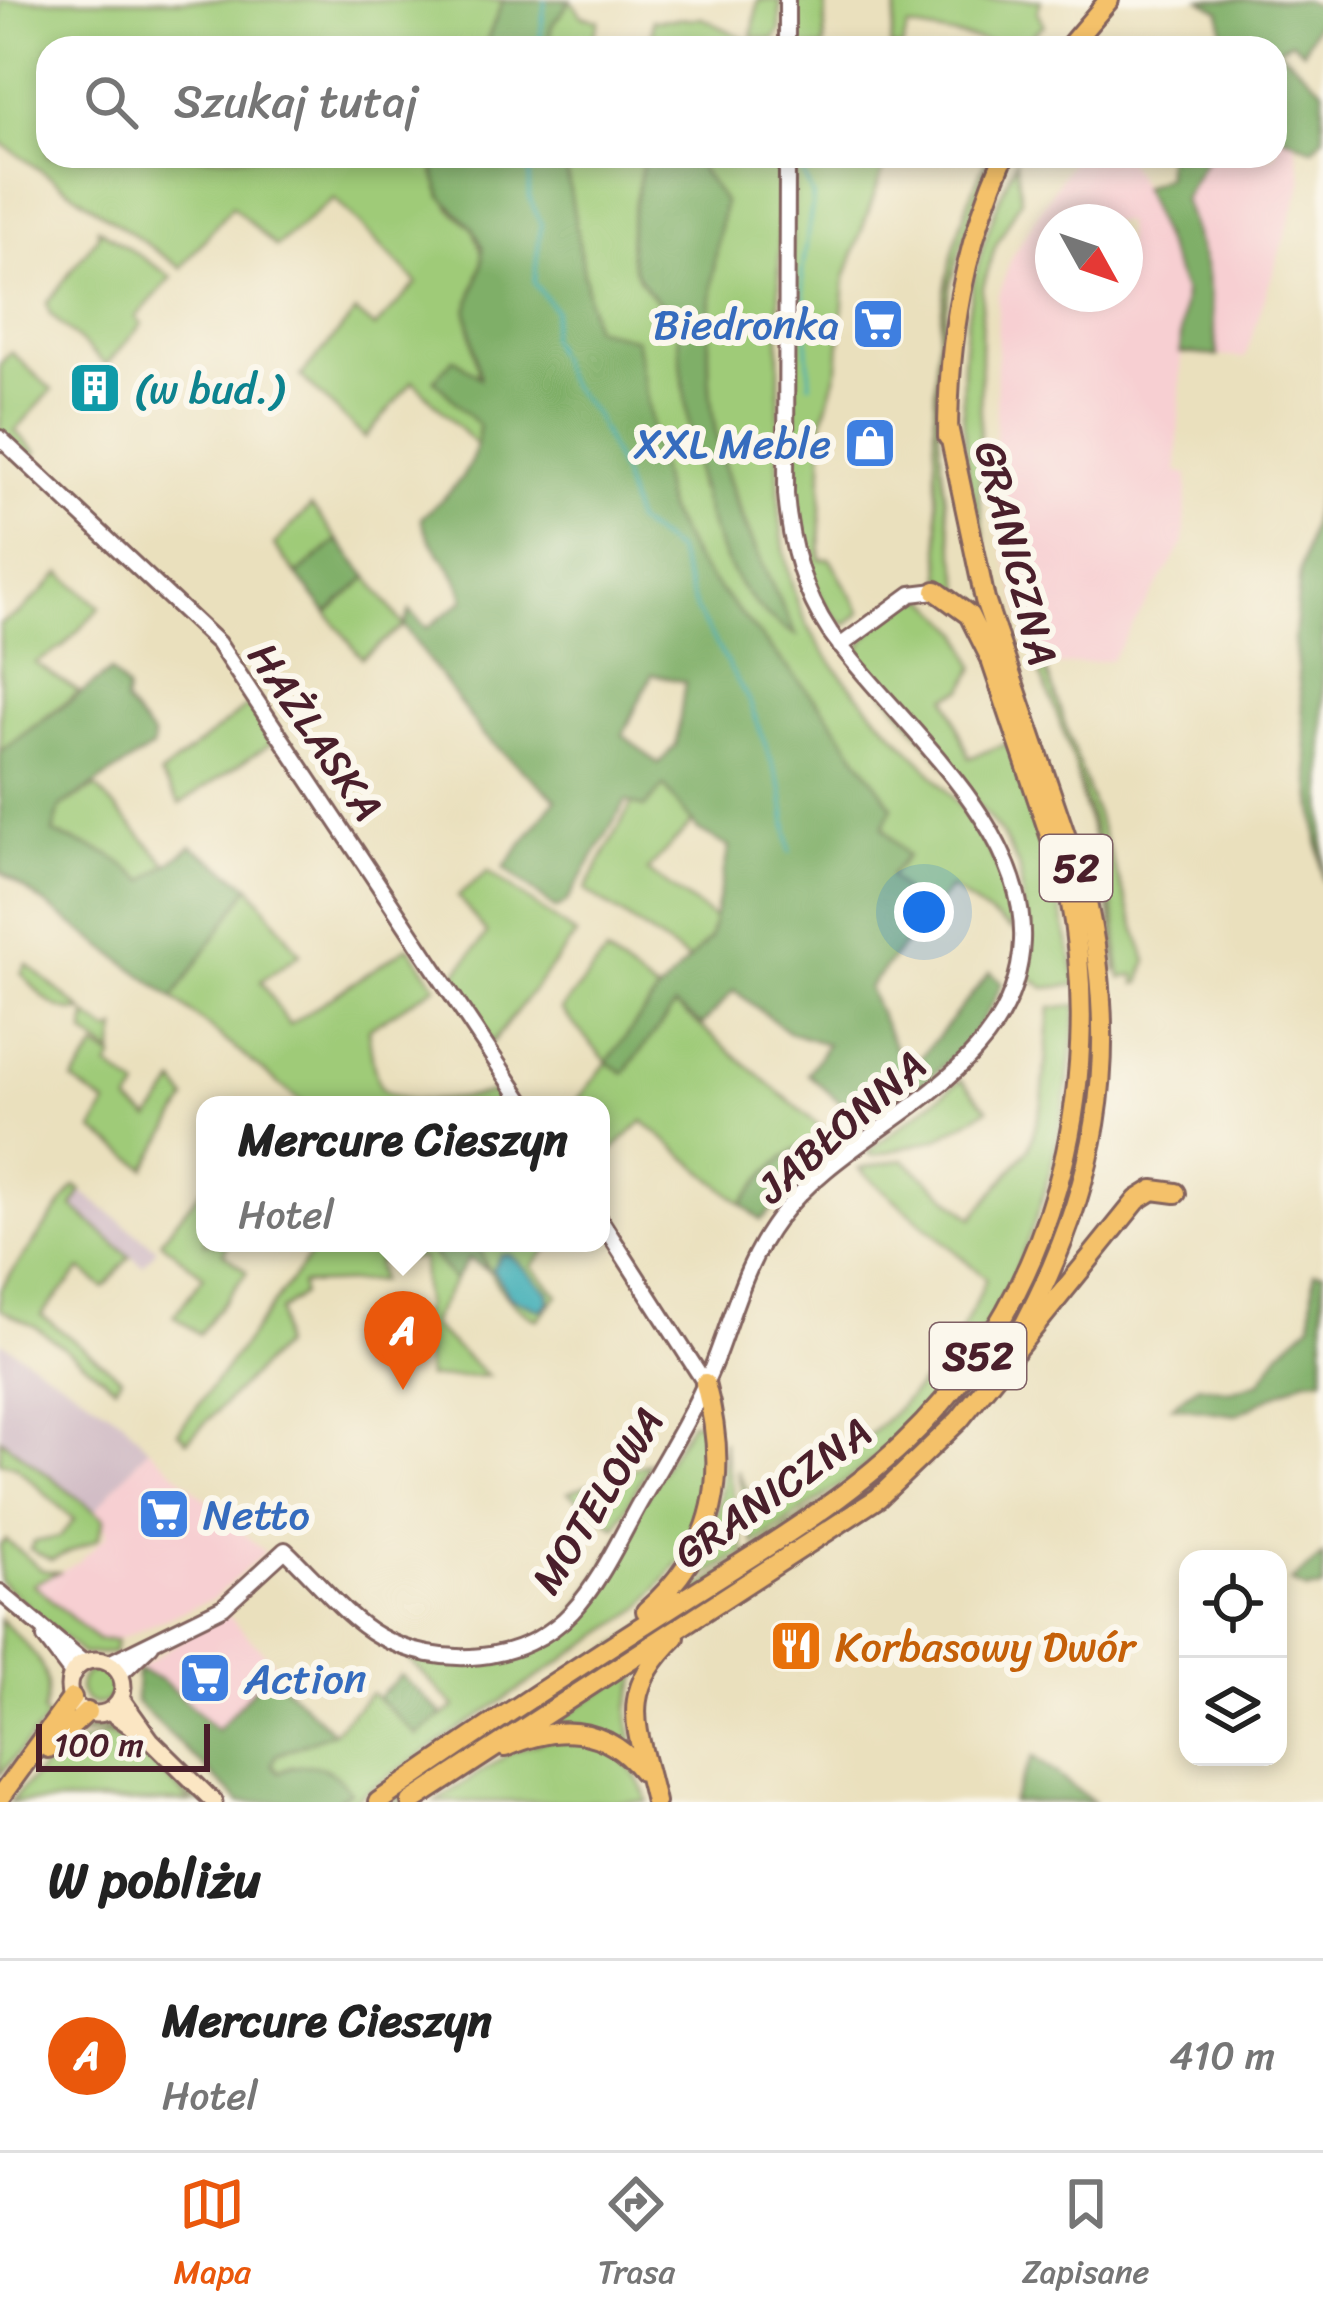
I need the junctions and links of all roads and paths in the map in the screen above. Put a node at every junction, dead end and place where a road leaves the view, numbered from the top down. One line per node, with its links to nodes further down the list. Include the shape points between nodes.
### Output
1 (787, 0): 3 (street)
2 (1109, 0): 4 (highway)
3 (787, 36)
4 (1078, 36)
5 (787, 168): 10 (street, via 788,519 803,582)
6 (1000, 168): 7 (highway, GRANICZNA / 52, via 961,283)
7 (948, 426): 11 (highway, GRANICZNA / 52, via 952,507); 18 (highway, GRANICZNA / 52, via 985,600 1084,890 1104,1030 1098,1112 1077,1210 1053,1275)
8 (0, 438): 13 (street, HAŻLASKA, via 218,643)
9 (936, 591): 10 (street, via 911,594); 11 (highway, via 969,615)
10 (840, 646): 16 (street, JABŁONNA, via 1001,846 1022,923 1011,996 972,1055 787,1208 749,1264)
11 (992, 661): 12 (highway, GRANICZNA / 52)
12 (1069, 892): 24 (highway, GRANICZNA / S52, via 1084,1018 1074,1121 1037,1246 981,1351 932,1414 870,1473)
13 (519, 1096)
14 (1176, 1193): 18 (highway, via 1153,1190 1137,1200)
15 (610, 1235): 17 (street)
16 (720, 1346): 17 (street); 19 (street, JABŁONNA)
17 (686, 1354): 19 (street)
18 (1006, 1358): 23 (highway, GRANICZNA / S52, via 947,1434 878,1498)
19 (705, 1383): 20 (street, MOTELOWA); 21 (highway)
20 (689, 1417): 21 (highway); 26 (street, MOTELOWA, via 592,1586 551,1630 510,1649 442,1658 408,1649 375,1634 285,1550 224,1606)
21 (716, 1425): 24 (highway, via 717,1495 694,1558 672,1589)
22 (0, 1592): 25 (street)
23 (713, 1604): 29 (highway, GRANICZNA / S52); 31 (highway, via 659,1654 638,1688 635,1737)
24 (597, 1654): 34 (highway, GRANICZNA / S52)
25 (78, 1669): 26 (main road); 27 (main road)
26 (115, 1669): 28 (main road)
27 (72, 1698): 28 (main road); 30 (highway)
28 (105, 1709): 30 (highway); 33 (main road, via 151,1739)
29 (462, 1766): 31 (highway, via 524,1739 581,1732 619,1748); 35 (highway, GRANICZNA / S52)
30 (17, 1775): 32 (highway)
31 (653, 1793)
32 (0, 1797)
33 (214, 1802)
34 (378, 1802)
35 (411, 1802)

